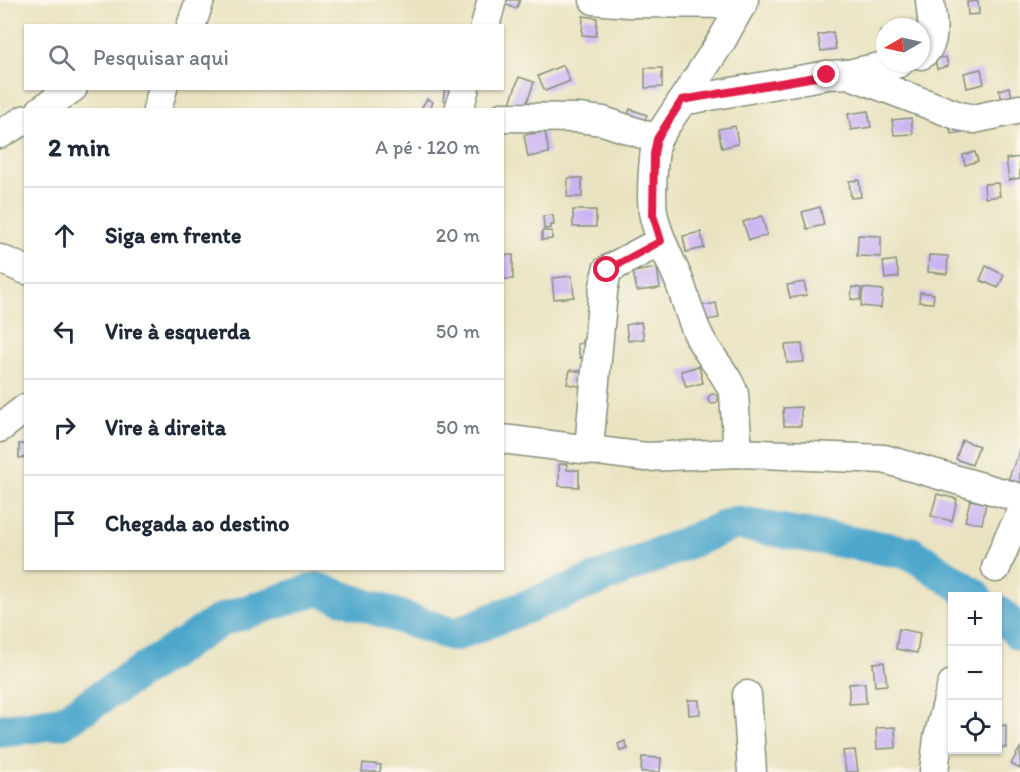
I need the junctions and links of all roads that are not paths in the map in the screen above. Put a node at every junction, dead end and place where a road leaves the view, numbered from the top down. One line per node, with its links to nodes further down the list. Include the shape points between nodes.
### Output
1 (200, 0): 6 (street)
2 (492, 0): 7 (street)
3 (594, 0): 5 (street)
4 (930, 0): 8 (street)
5 (744, 2): 13 (street)
6 (192, 24)
7 (486, 24)
8 (930, 46)
9 (876, 68): 10 (street)
10 (848, 74): 13 (street); 16 (street, via 959,116 974,119)
11 (70, 90): 14 (street)
12 (464, 90): 15 (street)
13 (682, 100): 20 (street)
14 (44, 108)
15 (460, 108)
16 (1020, 109)
17 (504, 117): 20 (street, via 603,121)
18 (24, 120): 19 (street)
19 (0, 134)
20 (657, 139): 21 (street, via 653,215)
21 (661, 241): 27 (street, via 607,270); 28 (street, via 701,340 731,385)
22 (0, 259): 23 (street)
23 (24, 269)
24 (24, 410): 25 (street)
25 (0, 428)
26 (504, 439): 27 (street)
27 (589, 448): 28 (street, via 646,457)
28 (738, 453): 29 (street, via 884,459)
29 (1020, 498)
30 (1020, 516): 31 (street)
31 (996, 568)
32 (747, 695): 34 (street)
33 (948, 699): 35 (street)
34 (752, 772)
35 (934, 772)

